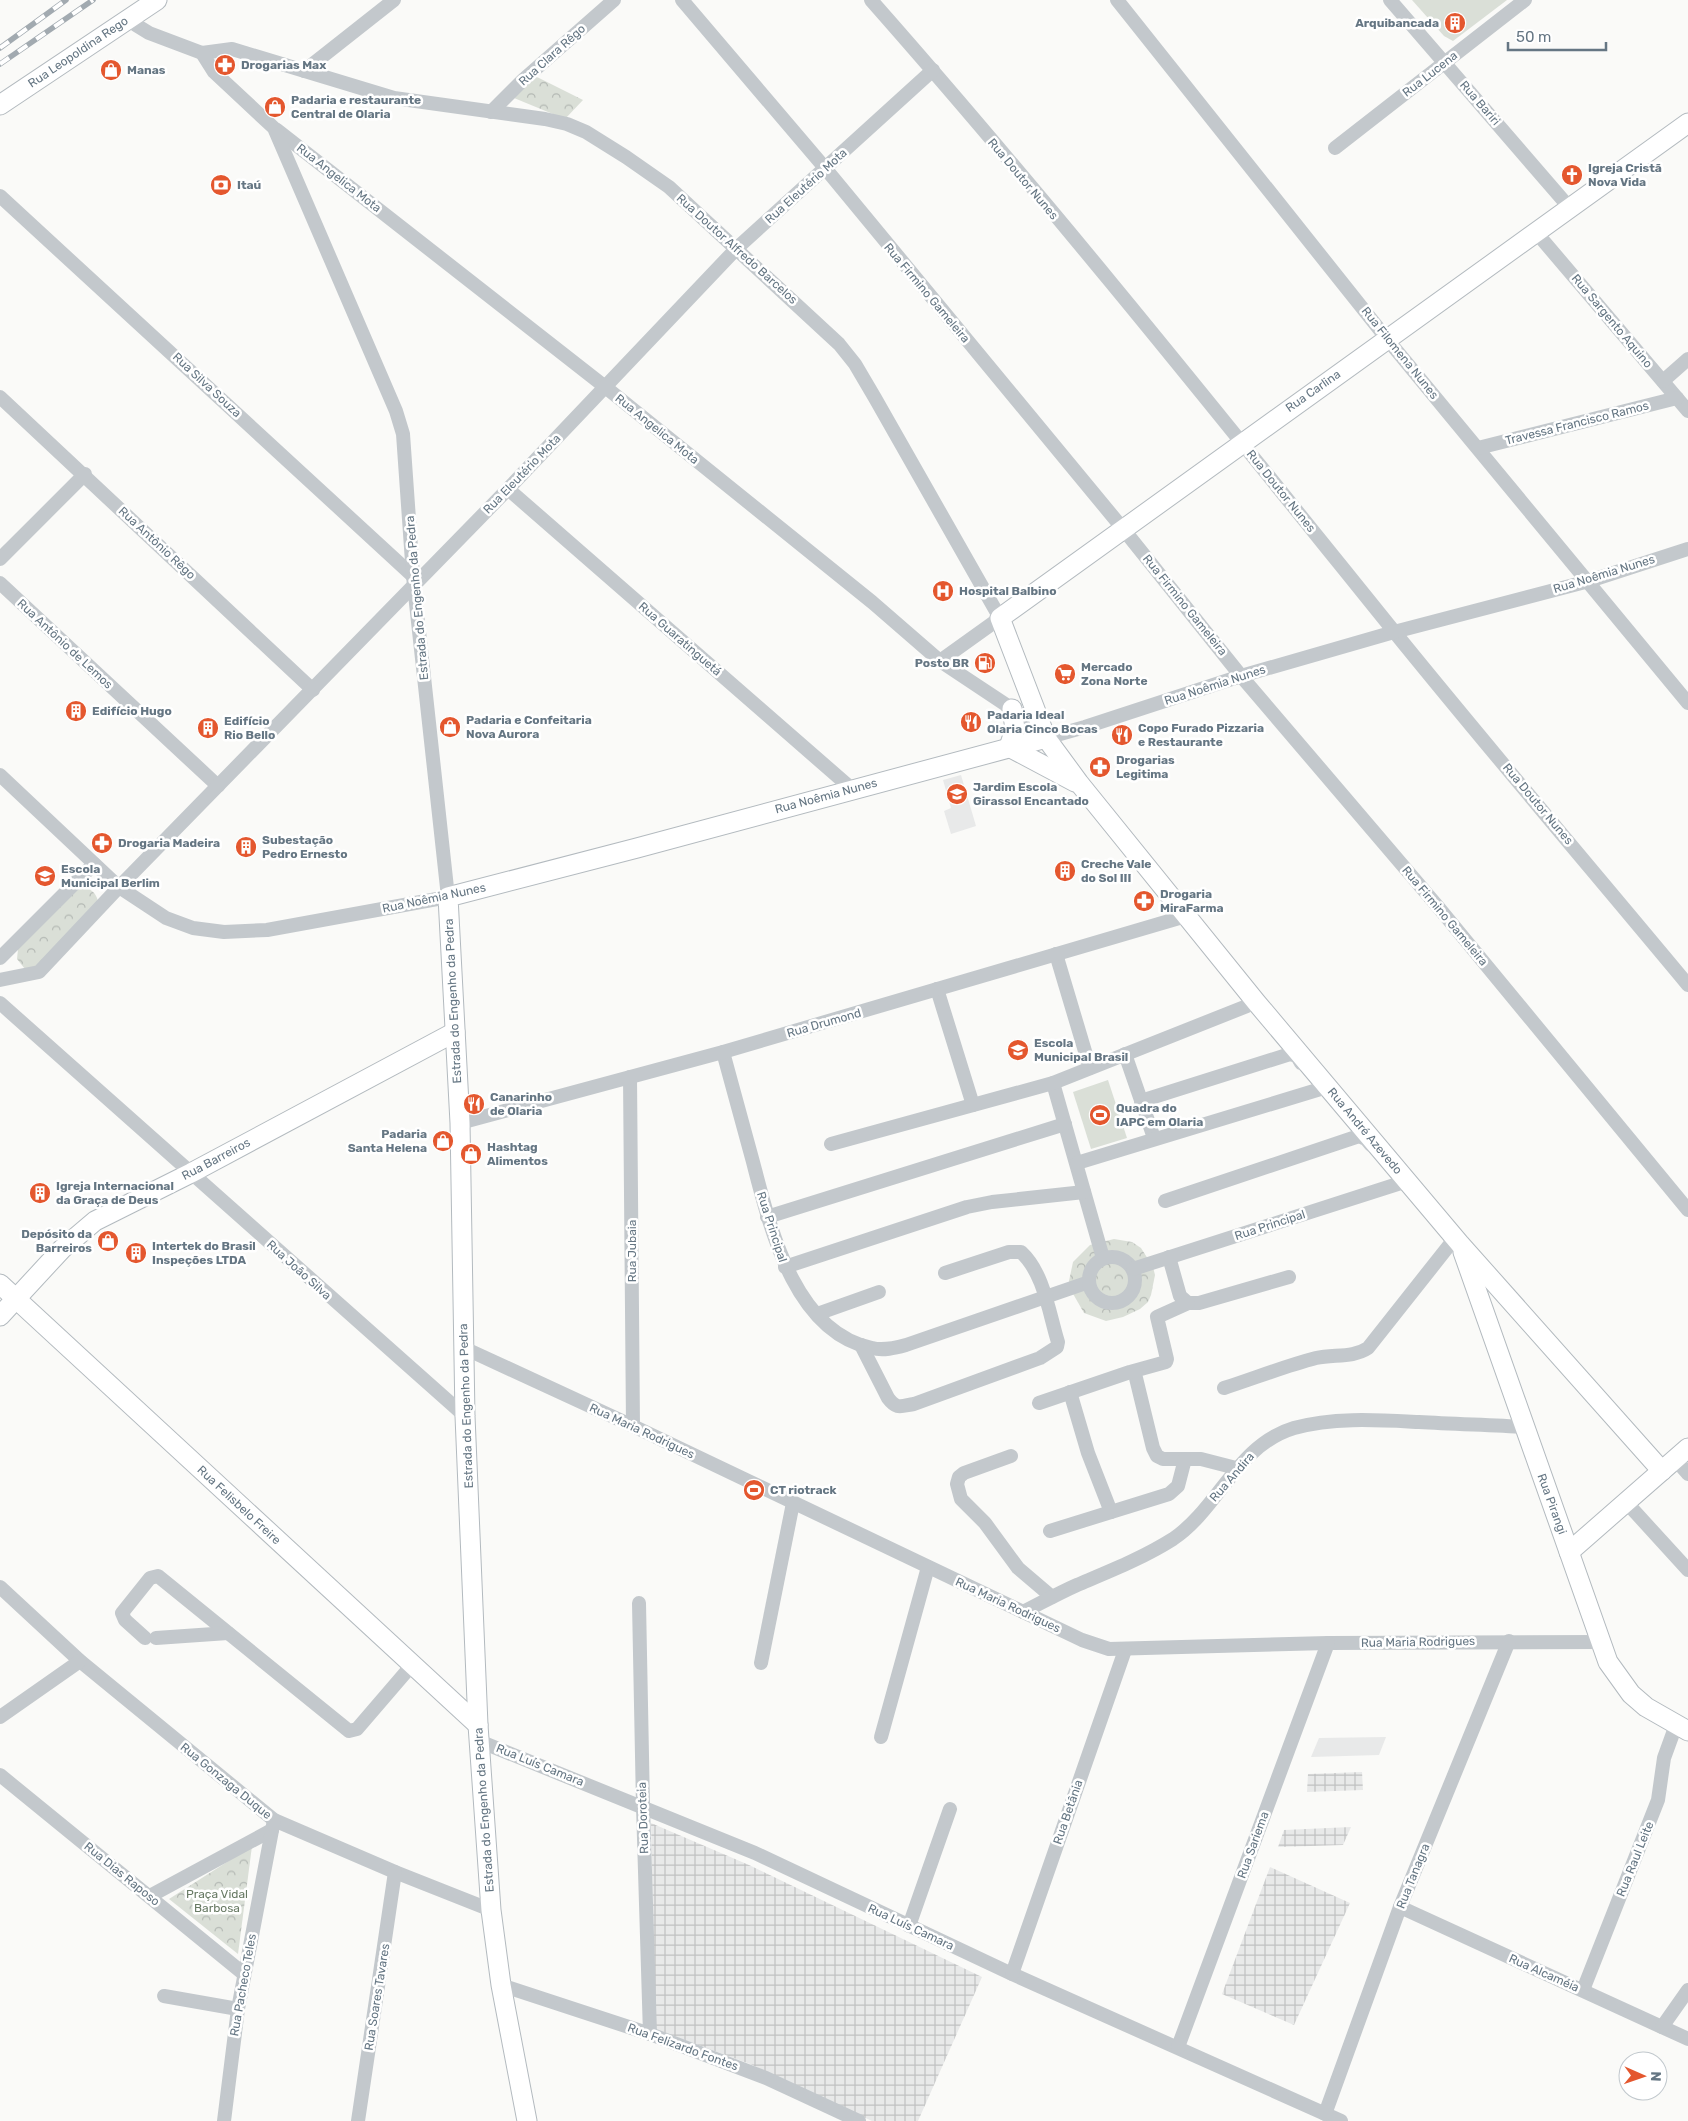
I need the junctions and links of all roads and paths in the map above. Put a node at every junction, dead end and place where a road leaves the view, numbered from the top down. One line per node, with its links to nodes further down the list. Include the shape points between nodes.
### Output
1 (157, 0): 9 (street, Rua Leopoldina Rego)
2 (394, 0): 13 (street)
3 (614, 0): 15 (street, Rua Clara Rêgo)
4 (682, 0): 19 (street, Rua Firmino Gameleira)
5 (871, 0): 12 (street, Rua Doutor Nunes)
6 (1116, 0): 24 (street, Rua Filomena Nunes)
7 (1390, 0): 11 (street, Rua Bariri)
8 (1525, 0): 11 (street, Rua Lucena)
9 (130, 17): 10 (street, via 149,33); 14 (street, Rua Leopoldina Rego)
10 (202, 52): 13 (street, Rua Doutor Alfredo Barcelos, via 232,49); 17 (street, Estrada do Engenho da Pedra, via 214,72)
11 (1445, 62): 18 (street, Rua Lucena); 21 (street, Rua Bariri)
12 (933, 70): 19 (street, Rua Eleutério Mota); 31 (street, Rua Doutor Nunes)
13 (304, 71): 15 (street, Rua Doutor Alfredo Barcelos, via 394,98)
14 (0, 105)
15 (490, 112): 23 (street, Rua Doutor Alfredo Barcelos, via 546,119 586,132 669,187)
16 (1688, 123): 21 (street, Rua Carlina)
17 (274, 128): 27 (street, Rua Angelica Mota); 38 (street, Estrada do Engenho da Pedra, via 396,411 403,434)
18 (1335, 148)
19 (825, 168): 23 (street, Rua Eleutério Mota); 35 (street, Rua Firmino Gameleira)
20 (0, 196): 38 (street, Rua Silva Souza)
21 (1569, 207): 22 (street, Rua Carlina)
22 (1535, 231): 24 (street, Rua Carlina); 26 (street, Rua Sargento Aquino)
23 (737, 248): 27 (street, Rua Eleutério Mota); 41 (street, Rua Doutor Alfredo Barcelos, via 839,344 855,364)
24 (1387, 339): 31 (street, Rua Carlina); 32 (street, Rua Filomena Nunes)
25 (1688, 359): 26 (street)
26 (1663, 381): 29 (street, Rua Sargento Aquino)
27 (604, 386): 34 (street, Rua Eleutério Mota); 43 (street, Rua Angelica Mota, via 872,602)
28 (0, 397): 33 (street, Rua Antônio Rêgo)
29 (1677, 398): 30 (street, Rua Sargento Aquino); 32 (street, Travessa Francisco Ramos)
30 (1688, 411)
31 (1242, 442): 35 (street, Rua Carlina); 42 (street, Rua Doutor Nunes)
32 (1478, 448): 39 (street, Rua Filomena Nunes)
33 (85, 474): 37 (street); 45 (street, Rua Antônio Rêgo)
34 (508, 490): 38 (street, Rua Eleutério Mota); 53 (street, Rua Guaratinguetá)
35 (1124, 530): 41 (street, Rua Carlina); 44 (street, Rua Firmino Gameleira)
36 (1688, 548): 39 (street, Rua Noêmia Nunes)
37 (0, 558)
38 (413, 580): 45 (street, Rua Eleutério Mota); 56 (street, Estrada do Engenho da Pedra)
39 (1589, 580): 42 (street, Rua Noêmia Nunes); 46 (street, Rua Filomena Nunes)
40 (0, 583): 52 (street, Rua Antônio de Lemos)
41 (1000, 618): 43 (street, Rua Carlina); 48 (street, Rua Doutor Alfredo Barcelos)
42 (1394, 632): 44 (street, Rua Noêmia Nunes); 63 (street, Rua Doutor Nunes)
43 (940, 661): 47 (street, Rua Angelica Mota)
44 (1242, 676): 48 (street, Rua Noêmia Nunes, via 1086,727); 85 (street, Rua Firmino Gameleira)
45 (313, 690): 52 (street, Rua Eleutério Mota)
46 (1688, 702)
47 (1012, 709): 48 (street, Rua Angelica Mota); 49 (street, via 1015,729)
48 (1044, 733): 49 (street, Rua Noêmia Nunes); 51 (street, Rua André Azevedo)
49 (1010, 747): 51 (street, Rua André Azevedo); 53 (street, Rua Noêmia Nunes)
50 (0, 775): 54 (street, Rua Noêmia Nunes)
51 (1078, 783): 57 (street, Rua André Azevedo)
52 (218, 786): 55 (street, Rua Eleutério Mota)
53 (852, 789): 56 (street, Rua Noêmia Nunes)
54 (94, 864): 55 (street, Rua Noêmia Nunes); 58 (street)
55 (119, 887): 56 (street, Rua Noêmia Nunes, via 166,918 193,928 224,932 267,930); 61 (street, Rua Eleutério Mota, via 40,972)
56 (448, 897): 67 (street, Estrada do Engenho da Pedra)
57 (1186, 916): 59 (street, Rua Drumond); 73 (street, Rua André Azevedo)
58 (11, 948): 60 (street); 61 (street, via 11,958)
59 (1056, 954): 64 (street, Rua Drumond); 70 (street)
60 (0, 958)
61 (19, 974): 62 (street, Rua Eleutério Mota)
62 (0, 980)
63 (1688, 985)
64 (937, 989): 68 (street, Rua Drumond); 75 (street)
65 (0, 1003): 81 (street, Rua João Silva)
66 (1247, 1006): 69 (street)
67 (455, 1032): 76 (street, Estrada do Engenho da Pedra); 81 (street, Rua Barreiros)
68 (723, 1052): 71 (street, Rua Drumond); 86 (street, Rua Principal)
69 (1124, 1054): 70 (street); 74 (street)
70 (1090, 1068): 72 (street)
71 (630, 1077): 76 (street, Rua Drumond); 109 (street, Rua Jubaia)
72 (1053, 1083): 75 (street); 77 (street)
73 (1323, 1088): 74 (street, via 1297,1056 1290,1054); 78 (street); 82 (street, Rua André Azevedo)
74 (1141, 1101): 78 (street)
75 (973, 1105): 79 (street)
76 (460, 1123): 103 (street, Estrada do Engenho da Pedra)
77 (1065, 1124): 80 (street); 86 (street)
78 (1154, 1138): 80 (street)
79 (831, 1144)
80 (1077, 1162): 83 (street)
81 (191, 1173): 98 (street, Rua Barreiros, via 95,1221 62,1249); 108 (street, Rua João Silva)
82 (1404, 1183): 84 (street, via 1366,1139 1359,1136); 87 (street, Rua André Azevedo); 88 (street, Rua Principal)
83 (1084, 1192): 89 (street); 90 (street, via 967,1207)
84 (1165, 1201)
85 (1688, 1210)
86 (767, 1217): 90 (street, Rua Principal)
87 (1457, 1241): 105 (street, via 1362,1352 1314,1359); 110 (street, Rua Pirangi); 113 (street, Rua André Azevedo)
88 (1168, 1257): 91 (street, Rua Principal); 99 (street, via 1180,1296)
89 (1102, 1258): 91 (street, via 1118,1257); 94 (street, via 1091,1269)
90 (785, 1267): 100 (street, Rua Principal)
91 (1132, 1269): 94 (street, via 1135,1284 1132,1292 1120,1302 1100,1300 1093,1294)
92 (945, 1273): 97 (street, via 1009,1252 1021,1252 1030,1261)
93 (1289, 1276): 99 (street, via 1199,1303)
94 (1089, 1282): 97 (street, Rua Principal)
95 (0, 1284): 98 (street, Rua Felisbelo Freire)
96 (879, 1292): 100 (street)
97 (1045, 1297): 102 (street, Rua Principal, via 906,1345 873,1349); 102 (street, via 1057,1347 1040,1358 914,1404 893,1406)
98 (15, 1298): 101 (street, Rua Barreiros); 134 (street, Rua Felisbelo Freire)
99 (1188, 1303): 106 (street, via 1157,1317 1166,1362)
100 (816, 1314): 102 (street, Rua Principal, via 839,1334)
101 (0, 1316)
102 (860, 1345)
103 (464, 1348): 108 (street, Estrada do Engenho da Pedra); 109 (street, Rua Maria Rodrigues)
104 (1136, 1378): 112 (street, via 1157,1456 1170,1460)
105 (1224, 1388)
106 (1070, 1392): 107 (street); 118 (street, via 1088,1453)
107 (1039, 1403)
108 (465, 1416): 137 (street, Estrada do Engenho da Pedra)
109 (633, 1426): 117 (street, Rua Maria Rodrigues)
110 (1524, 1427): 114 (street, Rua Andira, via 1377,1420 1317,1423 1276,1436); 120 (street, Rua Pirangi)
111 (1011, 1456): 124 (street, via 959,1477 957,1492 1018,1568)
112 (1185, 1459): 114 (street, via 1214,1461); 118 (street, via 1181,1481 1174,1491)
113 (1675, 1459): 115 (street); 116 (street)
114 (1236, 1468): 124 (street, Rua Andira, via 1197,1518 1174,1538)
115 (1688, 1474)
116 (1626, 1502): 120 (street); 122 (street)
117 (793, 1503): 121 (street, Rua Maria Rodrigues); 133 (street)
118 (1111, 1512): 119 (street)
119 (1050, 1531)
120 (1569, 1552): 129 (street, Rua Pirangi)
121 (928, 1567): 126 (street, Rua Maria Rodrigues); 138 (street)
122 (1688, 1570)
123 (0, 1587): 132 (street, Rua Gonzaga Duque)
124 (1052, 1598): 126 (street, Rua Andira)
125 (639, 1603): 140 (street, Rua Doroteia)
126 (1023, 1612): 131 (street, Rua Maria Rodrigues, via 1095,1645)
127 (228, 1633): 127 (street, via 161,1577 150,1578 122,1613 125,1620 150,1638); 134 (street, via 349,1731 357,1729)
128 (1509, 1641): 129 (street, Rua Maria Rodrigues); 130 (street, Rua Maria Rodrigues); 145 (street, Rua Tanagra)
129 (1600, 1642): 136 (street, Rua Pirangi, via 1608,1662 1631,1694)
130 (1328, 1643): 131 (street, Rua Maria Rodrigues); 158 (street, Rua Sariema)
131 (1125, 1650): 149 (street, Rua Betânia)
132 (80, 1661): 135 (street); 142 (street, Rua Gonzaga Duque)
133 (760, 1663)
134 (412, 1665): 137 (street, Rua Felisbelo Freire)
135 (0, 1717)
136 (1682, 1728): 151 (street, Rua Raul Leite, via 1664,1758 1658,1800)
137 (478, 1733): 140 (street, Rua Luís Camara); 146 (street, Estrada do Engenho da Pedra)
138 (881, 1737)
139 (0, 1775): 144 (street, Rua Dias Raposo)
140 (642, 1806): 147 (street, Rua Luís Camara, via 755,1853); 156 (street, Rua Doroteia)
141 (950, 1809): 147 (street)
142 (273, 1825): 143 (street, Rua Gonzaga Duque); 144 (street); 148 (street, Rua Pacheco Teles)
143 (395, 1872): 146 (street, Rua Gonzaga Duque); 161 (street, Rua Soares Tavares)
144 (150, 1896): 148 (street, Rua Dias Raposo)
145 (1400, 1908): 151 (street, Rua Alcaméia); 159 (street, Rua Tanagra)
146 (491, 1910): 150 (street, Estrada do Engenho da Pedra)
147 (909, 1926): 149 (street, Rua Luís Camara)
148 (244, 1974): 154 (street, Rua Pacheco Teles)
149 (1012, 1974): 158 (street, Rua Luís Camara)
150 (502, 1985): 156 (street, Rua Felizardo Fontes); 162 (street, Estrada do Engenho da Pedra)
151 (1583, 1990): 155 (street, Rua Alcaméia)
152 (1688, 1990): 155 (street)
153 (164, 1996): 154 (street)
154 (238, 2009): 160 (street, Rua Pacheco Teles)
155 (1662, 2027): 157 (street, Rua Alcaméia)
156 (650, 2034): 163 (street, Rua Felizardo Fontes, via 766,2078)
157 (1688, 2039)
158 (1178, 2047): 159 (street, Rua Luís Camara)
159 (1325, 2114): 164 (street, Rua Luís Camara)
160 (224, 2121)
161 (358, 2121)
162 (527, 2121)
163 (860, 2121)
164 (1341, 2121)

